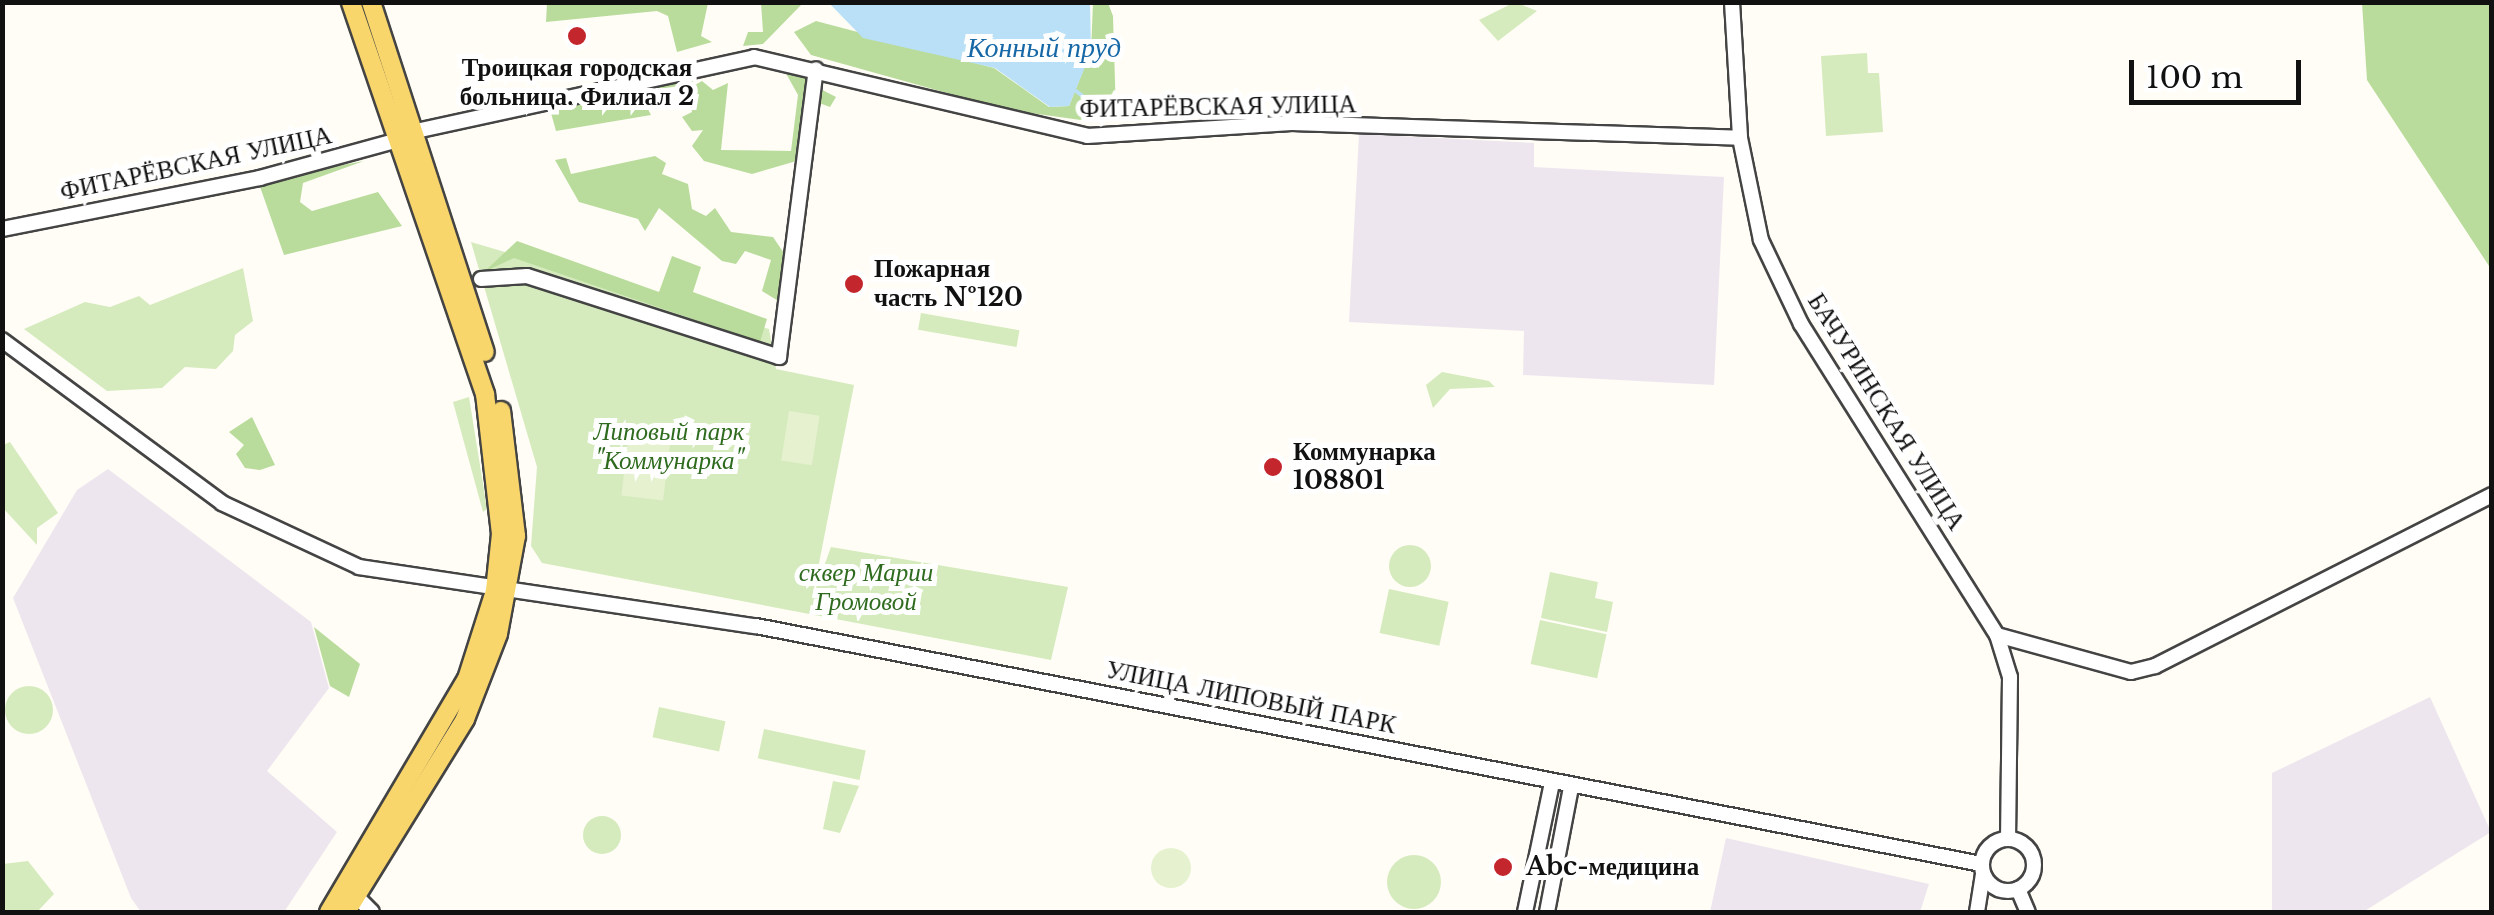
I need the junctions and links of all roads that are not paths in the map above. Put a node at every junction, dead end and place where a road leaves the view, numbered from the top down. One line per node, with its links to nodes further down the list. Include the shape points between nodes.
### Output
1 (350, 2): 7 (main road)
2 (372, 2): 5 (main road)
3 (1732, 2): 6 (street, БАЧУРИНСКАЯ УЛИЦА)
4 (816, 68): 5 (street, ФИТАРЁВСКАЯ УЛИЦА, via 732,59); 6 (street, ФИТАРЁВСКАЯ УЛИЦА, via 1087,136 1292,123); 9 (street, via 779,357 527,276)
5 (416, 132): 12 (main road, via 508,438)
6 (1740, 138): 13 (street, БАЧУРИНСКАЯ УЛИЦА, via 1756,224 1782,288)
7 (398, 140): 8 (street, ФИТАРЁВСКАЯ УЛИЦА, via 260,178); 12 (main road, via 495,440)
8 (2, 229)
9 (481, 279)
10 (2, 340): 12 (street, УЛИЦА ЛИПОВЫЙ ПАРК, via 284,538 359,567)
11 (2492, 495): 13 (street, via 2155,666 2131,672)
12 (503, 591): 14 (street, УЛИЦА ЛИПОВЫЙ ПАРК, via 766,628); 19 (main road, via 464,718)
13 (1997, 635): 16 (street, БАЧУРИНСКАЯ УЛИЦА, via 2010,677)
14 (1552, 782): 15 (street, УЛИЦА ЛИПОВЫЙ ПАРК); 23 (street)
15 (1570, 786): 17 (street, УЛИЦА ЛИПОВЫЙ ПАРК); 24 (street)
16 (2008, 838): 17 (street, via 1990,846); 18 (street, via 2027,846 2034,865)
17 (1982, 869): 18 (street, via 1998,889); 25 (street)
18 (2018, 890): 26 (street)
19 (351, 891): 20 (main road); 21 (main road); 22 (street)
20 (329, 912)
21 (346, 912)
22 (372, 912)
23 (1525, 912)
24 (1547, 912)
25 (1977, 912)
26 (2028, 912)

